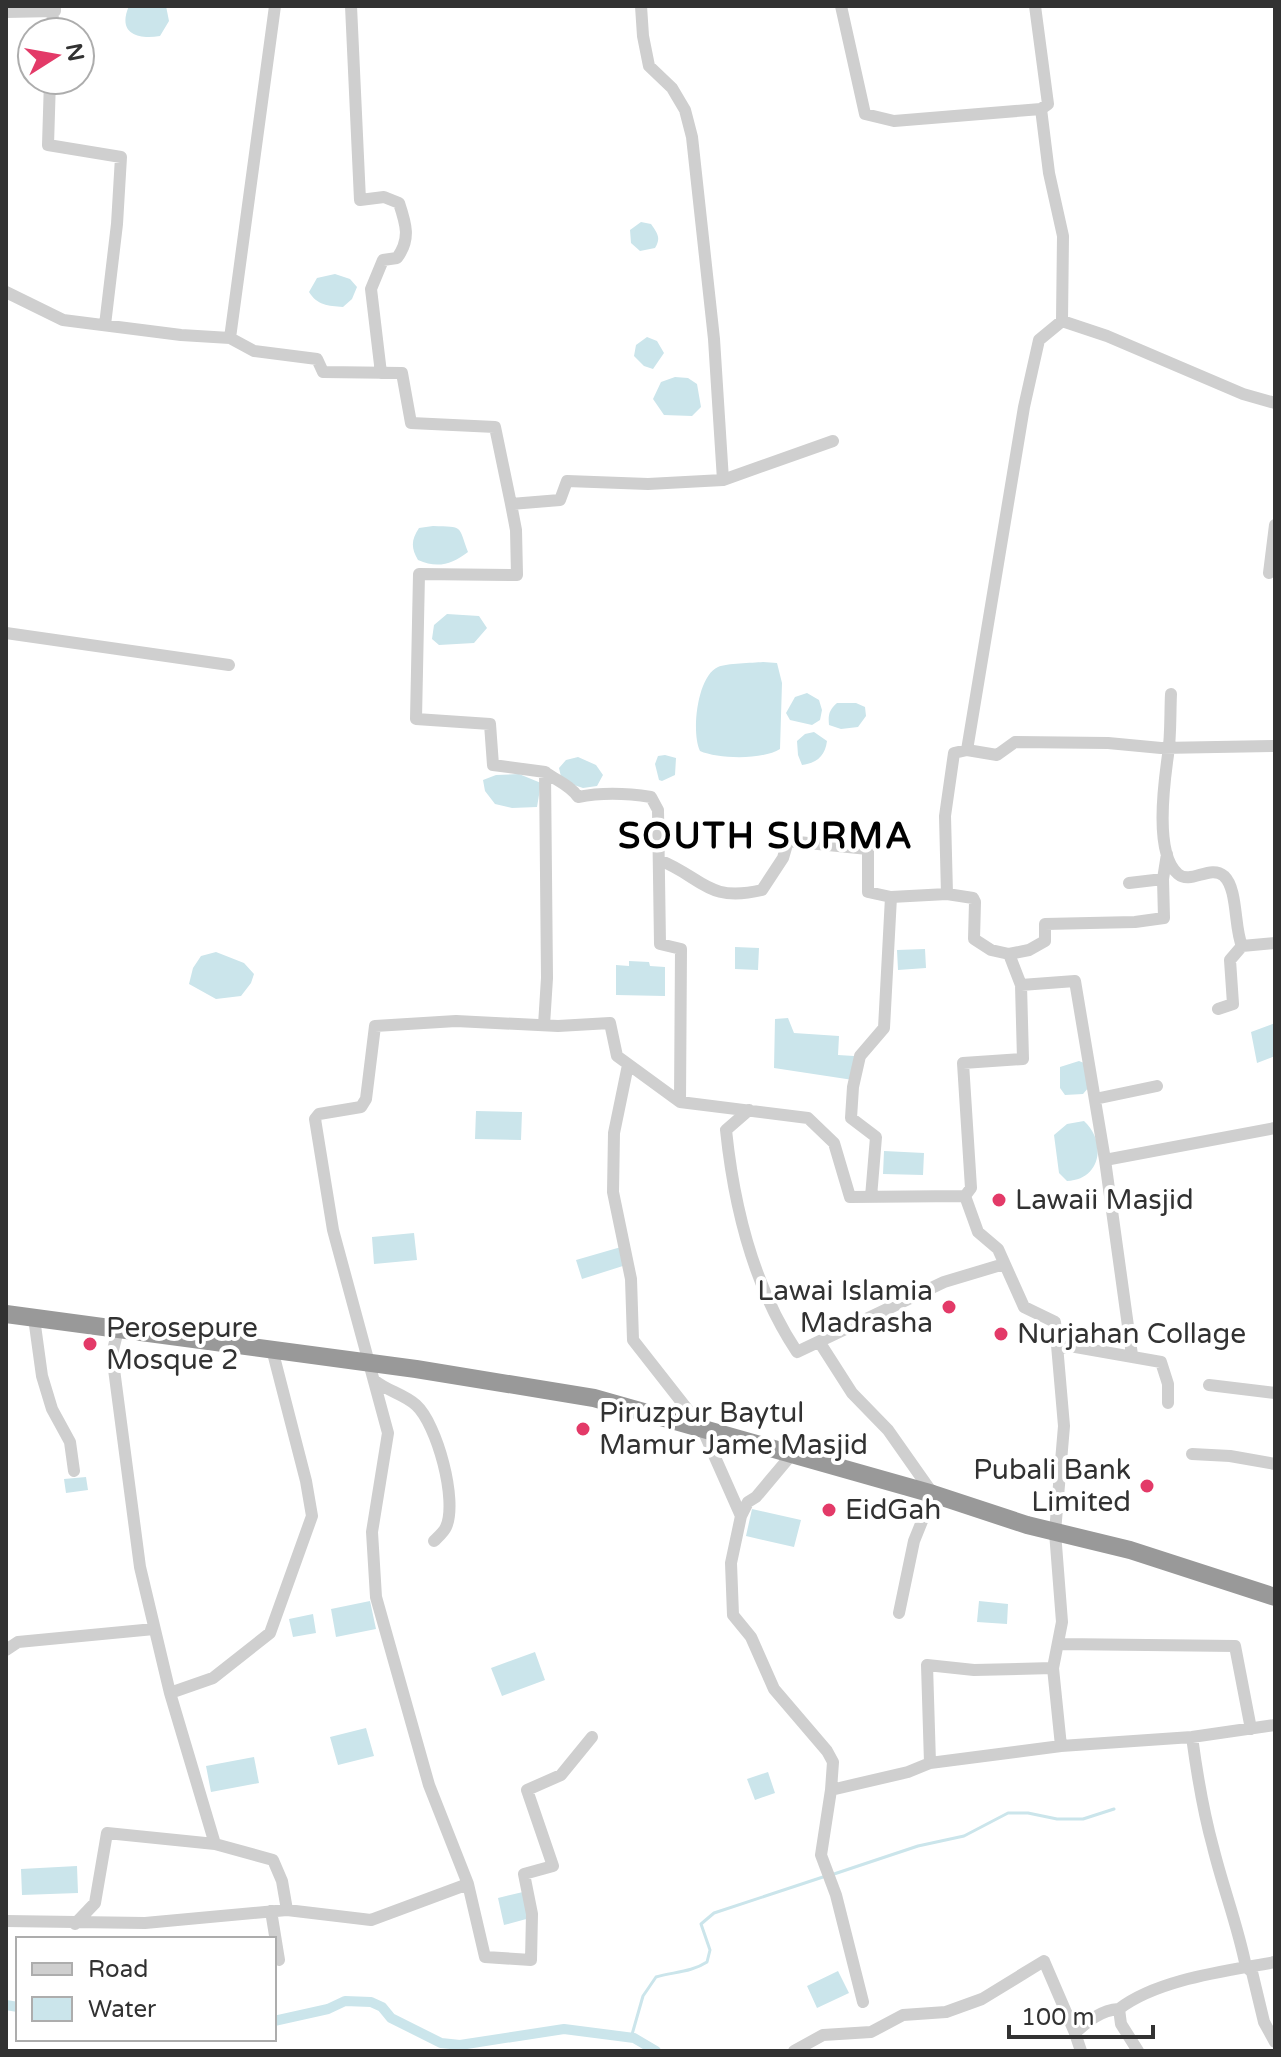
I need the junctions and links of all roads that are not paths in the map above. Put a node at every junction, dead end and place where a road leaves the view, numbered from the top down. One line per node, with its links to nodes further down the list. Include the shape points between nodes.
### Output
1 (275, 6): 13 (street)
2 (351, 6): 14 (street, via 360,200 384,197 399,203 408,235 397,258 383,260 371,289)
3 (641, 6): 17 (street, via 649,66 672,88 692,137)
4 (841, 6): 9 (street, via 865,114 894,121)
5 (1035, 6): 9 (street, via 1048,104)
6 (54, 9): 7 (street)
7 (6, 12)
8 (50, 96): 12 (street, via 48,145 121,157)
9 (1041, 109): 11 (street, via 1063,236)
10 (6, 292): 12 (street, via 63,320)
11 (1062, 321): 15 (street); 26 (street, via 1039,340 1024,407)
12 (105, 325): 13 (street)
13 (230, 338): 14 (street, via 254,351 317,359 323,372)
14 (381, 373): 18 (street, via 402,373 411,423 495,427)
15 (1275, 403)
16 (833, 441): 17 (street)
17 (723, 480): 18 (street, via 567,481 560,500)
18 (511, 504): 27 (street, via 517,575 419,574 416,719 490,724 493,765)
19 (1275, 525): 20 (street)
20 (1269, 573)
21 (6, 633): 22 (street)
22 (229, 665)
23 (1171, 694): 25 (street)
24 (1275, 746): 25 (street)
25 (1169, 748): 26 (street, via 1015,742 997,755); 28 (street, via 1162,812)
26 (967, 750): 32 (street, via 954,753 945,816)
27 (545, 772): 29 (street, via 578,797 651,797 658,810); 39 (street)
28 (1167, 854): 30 (street); 35 (street, via 1186,878 1223,875 1230,885)
29 (659, 860): 33 (street, via 708,890 747,894 762,890 788,841 868,849 868,892); 43 (street, via 660,944 681,949)
30 (1163, 879): 31 (street); 36 (street, via 1164,918 1045,924 1045,941)
31 (1129, 883)
32 (947, 894): 33 (street); 36 (street, via 974,899 974,939)
33 (891, 897): 48 (street, via 884,1028 860,1056 853,1087 851,1118 876,1137)
34 (1275, 943): 35 (street)
35 (1242, 946): 38 (street, via 1230,960 1233,1004)
36 (1009, 954): 37 (street)
37 (1021, 985): 42 (street, via 1075,981); 47 (street, via 1023,1059 963,1063 971,1188)
38 (1218, 1009)
39 (544, 1025): 40 (street, via 610,1023 617,1056); 57 (street, via 456,1021 375,1026 361,1107 315,1119 333,1230)
40 (628, 1065): 43 (street); 61 (street, via 614,1133 613,1192 631,1279 633,1340)
41 (1157, 1086): 42 (street)
42 (1095, 1099): 46 (street)
43 (680, 1102): 44 (street)
44 (749, 1110): 48 (street, via 808,1118 834,1143 850,1197); 53 (street, via 726,1130 741,1228 776,1321 790,1342 797,1352)
45 (1275, 1128): 46 (street)
46 (1105, 1160): 56 (street)
47 (965, 1196): 48 (street); 49 (street, via 978,1232 998,1249)
48 (871, 1197)
49 (1004, 1264): 53 (street, via 944,1282); 55 (street, via 1024,1307 1055,1322)
50 (6, 1314): 51 (highway)
51 (34, 1318): 52 (highway); 65 (street, via 42,1376 70,1442)
52 (118, 1330): 54 (highway); 72 (street, via 112,1354 140,1567)
53 (820, 1343): 66 (street, via 852,1393 888,1430)
54 (272, 1349): 57 (highway); 76 (street, via 312,1516 270,1633 213,1678)
55 (1059, 1349): 56 (street); 68 (street, via 1064,1426)
56 (1132, 1355): 60 (street, via 1161,1362)
57 (372, 1371): 61 (highway, via 594,1398); 69 (street, via 386,1390 418,1407 436,1434 450,1508 446,1529); 85 (street, via 388,1433 372,1532 376,1597 429,1785)
58 (1209, 1385): 59 (street)
59 (1275, 1393)
60 (1168, 1403)
61 (702, 1428): 62 (highway); 67 (street)
62 (793, 1453): 66 (highway); 67 (street)
63 (1192, 1454): 64 (street)
64 (1275, 1464)
65 (74, 1471)
66 (933, 1494): 68 (highway); 71 (street, via 914,1541)
67 (741, 1516): 83 (street, via 731,1563 733,1615 751,1637 774,1689 827,1751 833,1762)
68 (1055, 1532): 70 (highway); 73 (street)
69 (434, 1541)
70 (1275, 1597)
71 (899, 1613)
72 (154, 1629): 74 (street, via 18,1642); 76 (street)
73 (1059, 1644): 75 (street); 78 (street, via 1235,1646)
74 (6, 1650)
75 (1053, 1668): 81 (street); 82 (street, via 927,1665)
76 (170, 1693): 84 (street)
77 (1275, 1725): 78 (street)
78 (1251, 1729): 80 (street)
79 (592, 1737): 85 (street, via 561,1775 527,1790 553,1866 524,1874 532,1914 531,1960 485,1957)
80 (1192, 1737): 81 (street); 94 (street, via 1209,1832)
81 (1061, 1746): 82 (street)
82 (930, 1763): 83 (street)
83 (831, 1790): 95 (street, via 821,1855)
84 (215, 1844): 86 (street, via 273,1860); 89 (street, via 107,1833 95,1903)
85 (468, 1884): 86 (street, via 371,1920)
86 (287, 1910): 87 (street)
87 (271, 1911): 89 (street); 90 (street)
88 (6, 1921): 89 (street)
89 (75, 1924)
90 (275, 1937)
91 (276, 1942): 92 (street)
92 (279, 1960)
93 (1275, 1962): 94 (street)
94 (1246, 1967): 96 (street, via 1140,1994); 98 (street)
95 (863, 2002)
96 (1119, 2009): 97 (street, via 1090,2019); 101 (street, via 1121,2024)
97 (1075, 2033): 99 (street, via 1044,1961 982,1999 946,2012 903,2015 871,2032 823,2035); 100 (street)
98 (1275, 2042)
99 (794, 2051)
100 (1081, 2051)
101 (1138, 2051)

